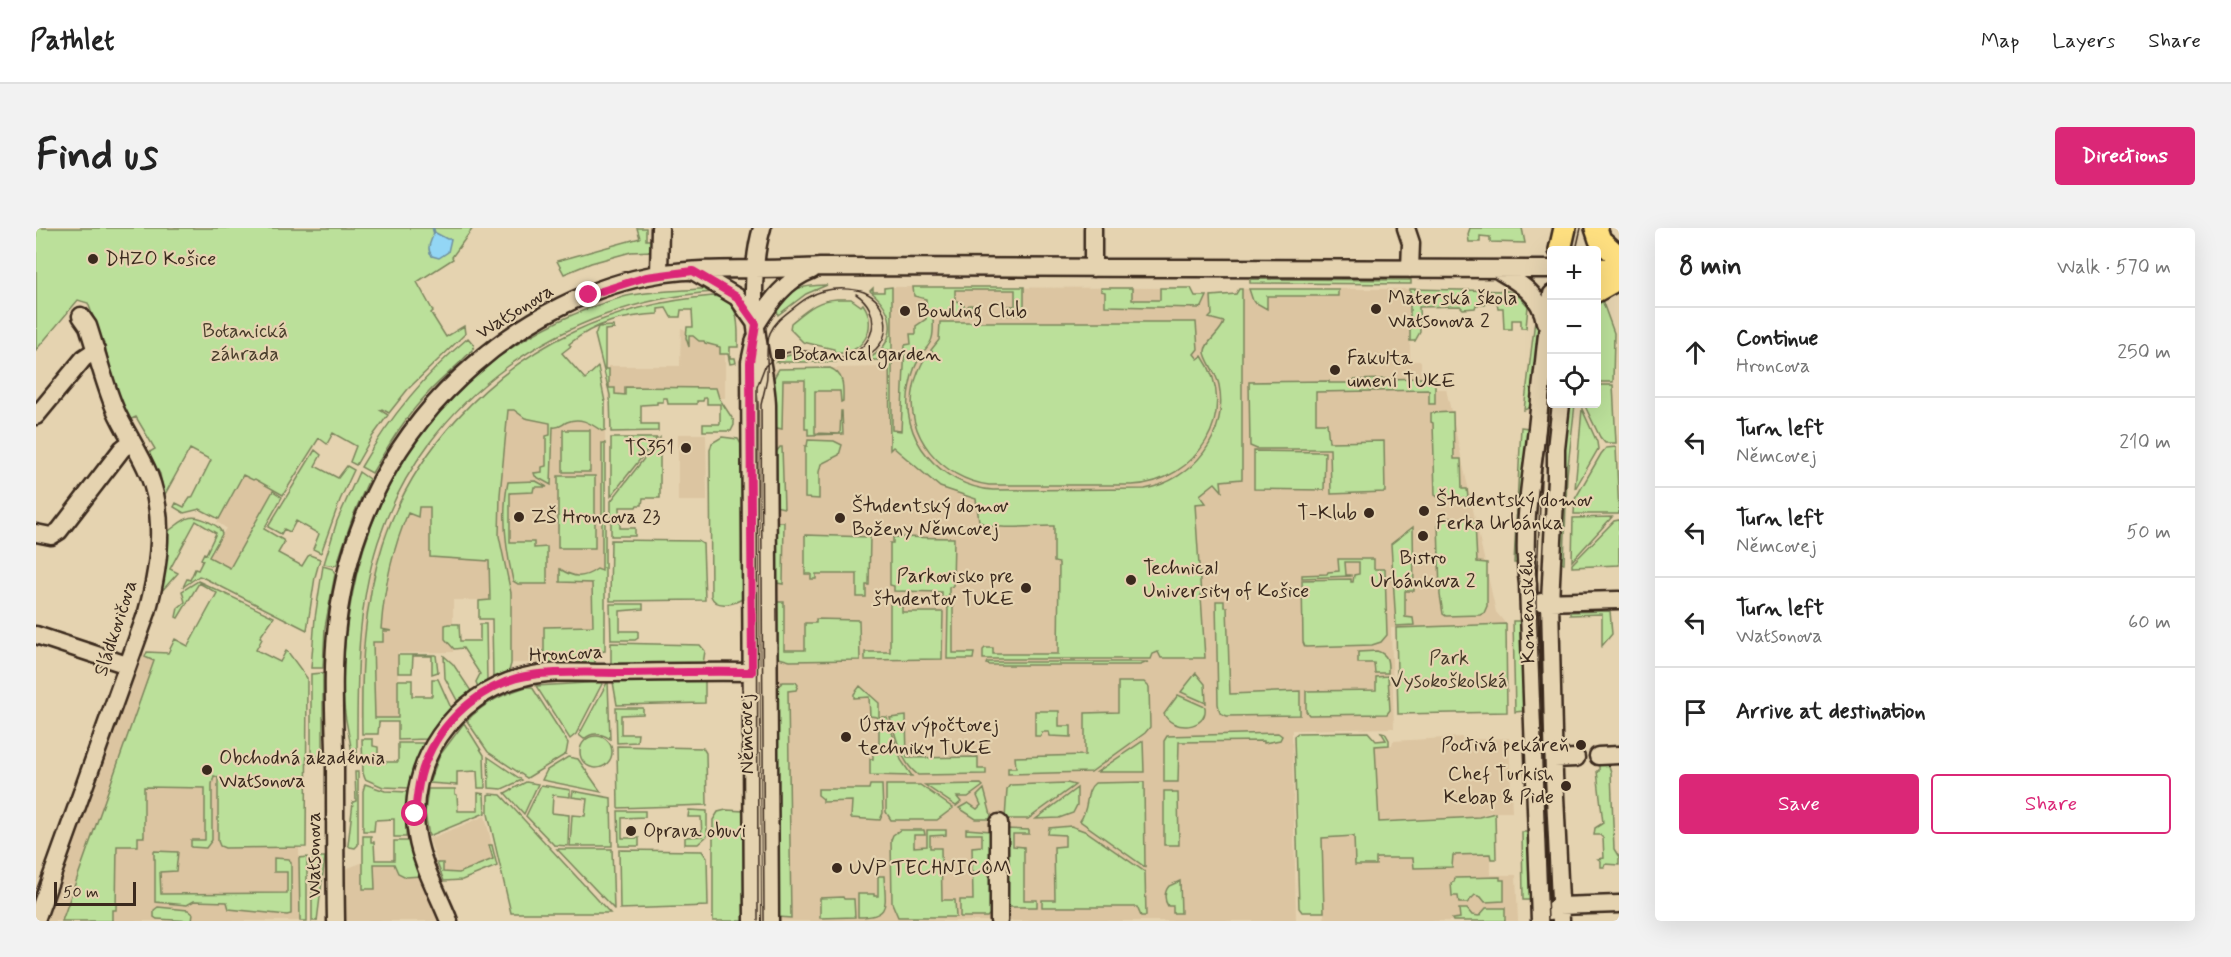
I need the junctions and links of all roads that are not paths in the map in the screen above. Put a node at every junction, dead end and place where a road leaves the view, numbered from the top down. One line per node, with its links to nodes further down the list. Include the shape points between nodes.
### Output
1 (660, 228): 19 (street)
2 (762, 228): 12 (street, Němcovej)
3 (1093, 228): 11 (street)
4 (1406, 228): 13 (street, via 1411,243)
5 (1565, 228): 7 (main road)
6 (1594, 228): 8 (main road); 9 (main road, via 1600,240)
7 (1561, 246)
8 (1588, 246)
9 (1619, 257)
10 (820, 267): 11 (street, Watsonova); 12 (street, Watsonova); 23 (street, via 782,288)
11 (1093, 268): 13 (street, Watsonova)
12 (754, 269): 18 (street, Watsonova); 23 (street, Němcovej)
13 (1410, 269): 16 (street, Watsonova)
14 (1547, 269): 16 (street, Watsonova)
15 (1601, 269): 17 (main road)
16 (1497, 270): 24 (street, via 1536,299 1544,313)
17 (1619, 270)
18 (693, 271): 19 (street, Watsonova); 23 (street, Němcovej, via 737,297)
19 (659, 274): 44 (street, Watsonova, via 572,301 501,342 442,394 406,438 375,490 351,551 337,627)
20 (1619, 278): 21 (main road)
21 (1601, 288)
22 (81, 316): 25 (street, Sládkovičova)
23 (756, 328): 35 (street, Němcovej, via 767,405)
24 (1547, 331): 31 (street, Komenského, via 1530,476 1525,566)
25 (96, 350): 27 (street, via 84,358); 28 (street, Sládkovičova, via 115,408)
26 (1561, 408): 32 (street, Komenského)
27 (36, 416)
28 (132, 441): 29 (street, via 122,448 59,531 51,536); 34 (street, Sládkovičova, via 153,488 159,538 152,595)
29 (36, 533)
30 (1617, 600): 32 (street)
31 (1528, 602): 32 (street); 49 (street, Komenského)
32 (1550, 602): 39 (street, Komenského)
33 (36, 635): 34 (street)
34 (127, 665): 43 (street, Sládkovičova)
35 (760, 672): 45 (street, Hroncova, via 532,675 490,689 460,712 428,755 415,814 425,865); 46 (street, Němcovej); 47 (street, Němcovej)
36 (1619, 755): 37 (street)
37 (1598, 756)
38 (1576, 758): 39 (street)
39 (1554, 759): 42 (street, Komenského)
40 (999, 823): 48 (street)
41 (1619, 904): 42 (street)
42 (1560, 914): 49 (street, via 1553,908)
43 (36, 920)
44 (336, 921)
45 (449, 921)
46 (753, 921)
47 (770, 921)
48 (999, 921)
49 (1541, 921)

